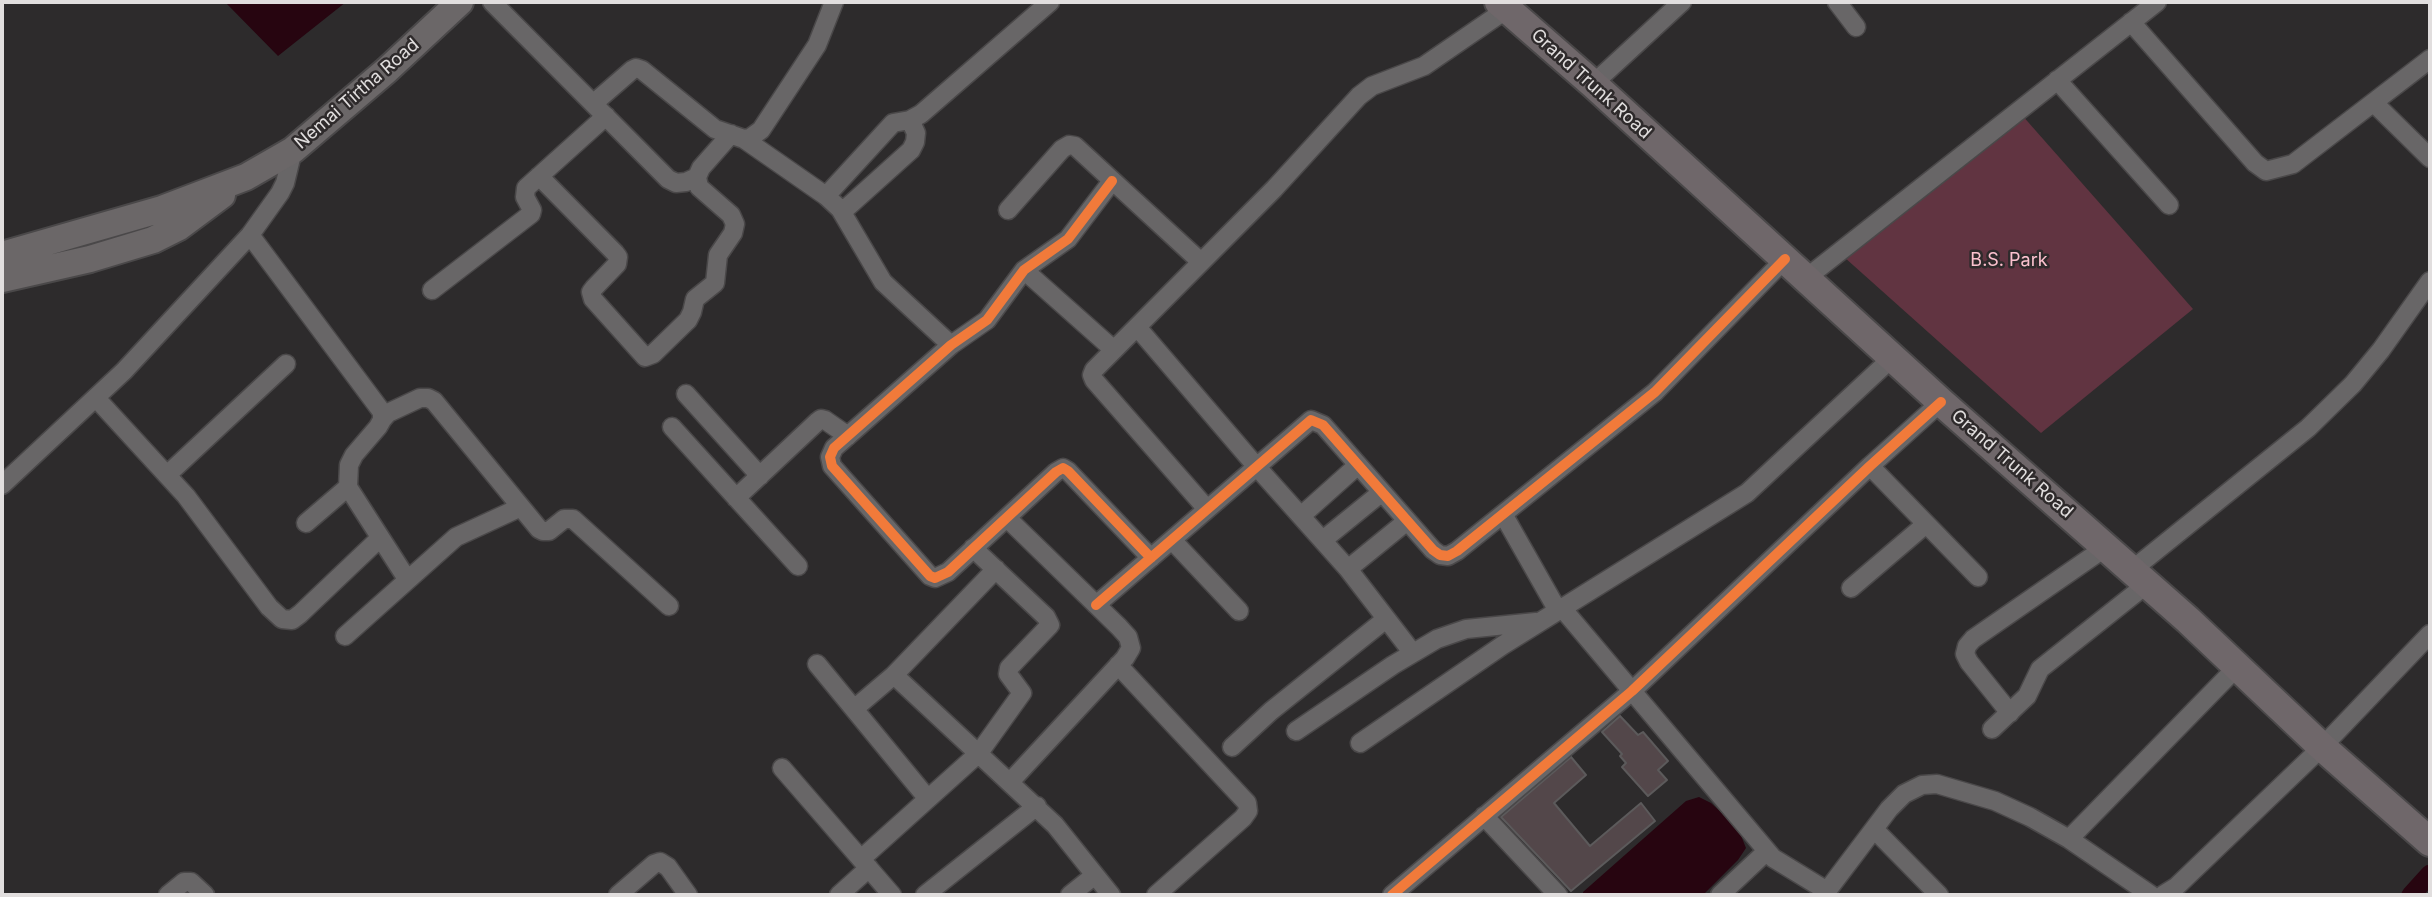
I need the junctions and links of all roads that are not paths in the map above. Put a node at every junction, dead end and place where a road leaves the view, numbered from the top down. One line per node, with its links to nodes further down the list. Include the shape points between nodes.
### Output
1 (460, 2): 20 (street, Nemai Tirtha Road)
2 (492, 2): 15 (street)
3 (834, 2): 18 (street, via 823,33 761,130 757,135)
4 (1050, 2): 16 (street)
5 (1682, 2): 13 (street)
6 (1837, 2): 10 (street)
7 (2157, 2): 9 (street)
8 (1503, 6): 13 (main road, Grand Trunk Road); 33 (street, via 1424,66 1372,86 1359,96)
9 (2131, 22): 12 (street); 14 (street, via 2266,171 2293,164)
10 (1856, 27)
11 (2430, 60): 14 (street)
12 (2057, 80): 27 (street); 36 (street)
13 (1592, 84): 32 (main road, Grand Trunk Road)
14 (2374, 103): 19 (street)
15 (600, 110): 18 (street, via 636,68 708,125); 22 (street); 24 (street, via 668,179 676,183)
16 (910, 120): 17 (street); 21 (street, via 915,142)
17 (886, 130): 21 (street); 26 (street)
18 (738, 136): 24 (street); 26 (street)
19 (2426, 146)
20 (293, 150): 23 (street, Nemai Tirtha Road); 30 (street, via 280,193)
21 (904, 156): 29 (street)
22 (540, 176): 24 (street, via 618,257 594,288 593,299 645,357 688,320 695,299 715,283 718,255 733,233 731,215 699,187); 38 (street, via 524,192 531,215)
23 (246, 177): 31 (street, Nemai Tirtha Road, via 162,209); 35 (street, Nemai Tirtha Road, via 153,240)
24 (697, 177)
25 (1112, 181): 28 (street, via 1081,150 1069,145); 33 (street); 34 (street, via 1068,239)
26 (826, 196): 29 (street)
27 (2169, 205)
28 (1008, 210)
29 (842, 212): 40 (street, via 883,282)
30 (250, 235): 45 (street); 47 (street, via 377,404)
31 (2, 255)
32 (1785, 259): 36 (main road, Grand Trunk Road); 61 (street, via 1655,392)
33 (1201, 262): 39 (street)
34 (1024, 270): 40 (street, via 994,313); 41 (street)
35 (2, 279)
36 (1805, 279): 42 (main road, Grand Trunk Road)
37 (2430, 281): 77 (street, via 2353,384)
38 (432, 290)
39 (1137, 327): 41 (street); 51 (street)
40 (951, 345): 49 (street)
41 (1114, 351): 60 (street, via 1094,370 1094,380)
42 (1893, 357): 46 (main road, Grand Trunk Road); 82 (street, via 1746,493)
43 (286, 364): 53 (street)
44 (686, 394): 54 (street)
45 (96, 398): 53 (street); 55 (street)
46 (1941, 402): 52 (street); 70 (main road, Grand Trunk Road)
47 (382, 420): 56 (street, via 354,455); 59 (street, via 420,398 434,401)
48 (672, 427): 58 (street)
49 (848, 436): 54 (street, via 821,419); 71 (street, via 834,448 832,466 930,576 941,577)
50 (1358, 465): 51 (street, via 1322,425 1311,420); 57 (street); 62 (street)
51 (1256, 466): 60 (street); 62 (street)
52 (1870, 466): 66 (street); 93 (street)
53 (167, 475): 67 (street, via 282,619 292,620 300,614)
54 (760, 476): 58 (street)
55 (2, 485)
56 (348, 487): 65 (street); 67 (street)
57 (1382, 492): 64 (street); 69 (street)
58 (736, 498): 73 (street)
59 (521, 507): 78 (street, via 456,537); 81 (street, via 543,531 573,519)
60 (1207, 509): 68 (street)
61 (1503, 514): 64 (street, via 1448,556 1433,550); 82 (street)
62 (1301, 516): 69 (street)
63 (1007, 518): 71 (street); 72 (street, via 1063,468); 80 (street)
64 (1407, 521): 75 (street)
65 (306, 523)
66 (1926, 524): 76 (street); 79 (street)
67 (380, 538): 78 (street)
68 (1172, 540): 72 (street); 83 (street)
69 (1323, 540): 75 (street)
70 (2106, 547): 77 (main road, Grand Trunk Road); 95 (street, via 1967,646 1969,662)
71 (974, 548): 74 (street)
72 (1151, 558): 80 (street)
73 (798, 566)
74 (996, 569): 92 (street); 101 (street, via 1050,625 1009,668 1008,674 1022,693)
75 (1348, 569): 84 (street)
76 (1978, 577)
77 (2140, 577): 91 (main road, Grand Trunk Road); 95 (street, via 2040,669 2027,696)
78 (407, 579): 87 (street)
79 (1850, 588)
80 (1096, 605): 90 (street, via 1128,637 1130,648)
81 (669, 606)
82 (1560, 610): 85 (street); 93 (street)
83 (1239, 611)
84 (1386, 619): 88 (street); 99 (street, via 1271,710)
85 (1540, 622): 88 (street, via 1466,629); 98 (street)
86 (2430, 634): 100 (street)
87 (345, 636)
88 (1412, 652): 97 (street)
89 (817, 664): 94 (street)
90 (1118, 665): 103 (street); 123 (street, via 1247,803 1242,818)
91 (2237, 667): 100 (main road, Grand Trunk Road); 109 (street)
92 (894, 675): 94 (street); 101 (street)
93 (1632, 691): 106 (street); 110 (street)
94 (854, 709): 104 (street)
95 (2010, 713): 96 (street)
96 (1992, 729)
97 (1296, 732)
98 (1360, 743)
99 (1232, 747)
100 (2322, 747): 108 (main road, Grand Trunk Road); 129 (street)
101 (979, 753): 103 (street); 104 (street)
102 (782, 768): 111 (street)
103 (1010, 782): 105 (street)
104 (928, 799): 111 (street)
105 (1037, 806): 112 (street); 120 (street)
106 (1484, 816): 124 (street); 125 (street)
107 (1874, 829): 109 (street, via 1904,794 1937,784 2002,804); 113 (street); 127 (street)
108 (2424, 836)
109 (2069, 839): 128 (street)
110 (1767, 851): 113 (street); 126 (street)
111 (865, 864): 118 (street); 119 (street)
112 (1095, 875): 121 (street); 122 (street)
113 (1826, 893)
114 (169, 895): 115 (street, via 184,882 191,882)
115 (205, 895)
116 (618, 895): 117 (street, via 660,862)
117 (688, 895)
118 (839, 895)
119 (892, 895)
120 (925, 895)
121 (1070, 895)
122 (1111, 895)
123 (1156, 895)
124 (1392, 895)
125 (1558, 895)
126 (1720, 895)
127 (1939, 895)
128 (2151, 895)
129 (2163, 895)

